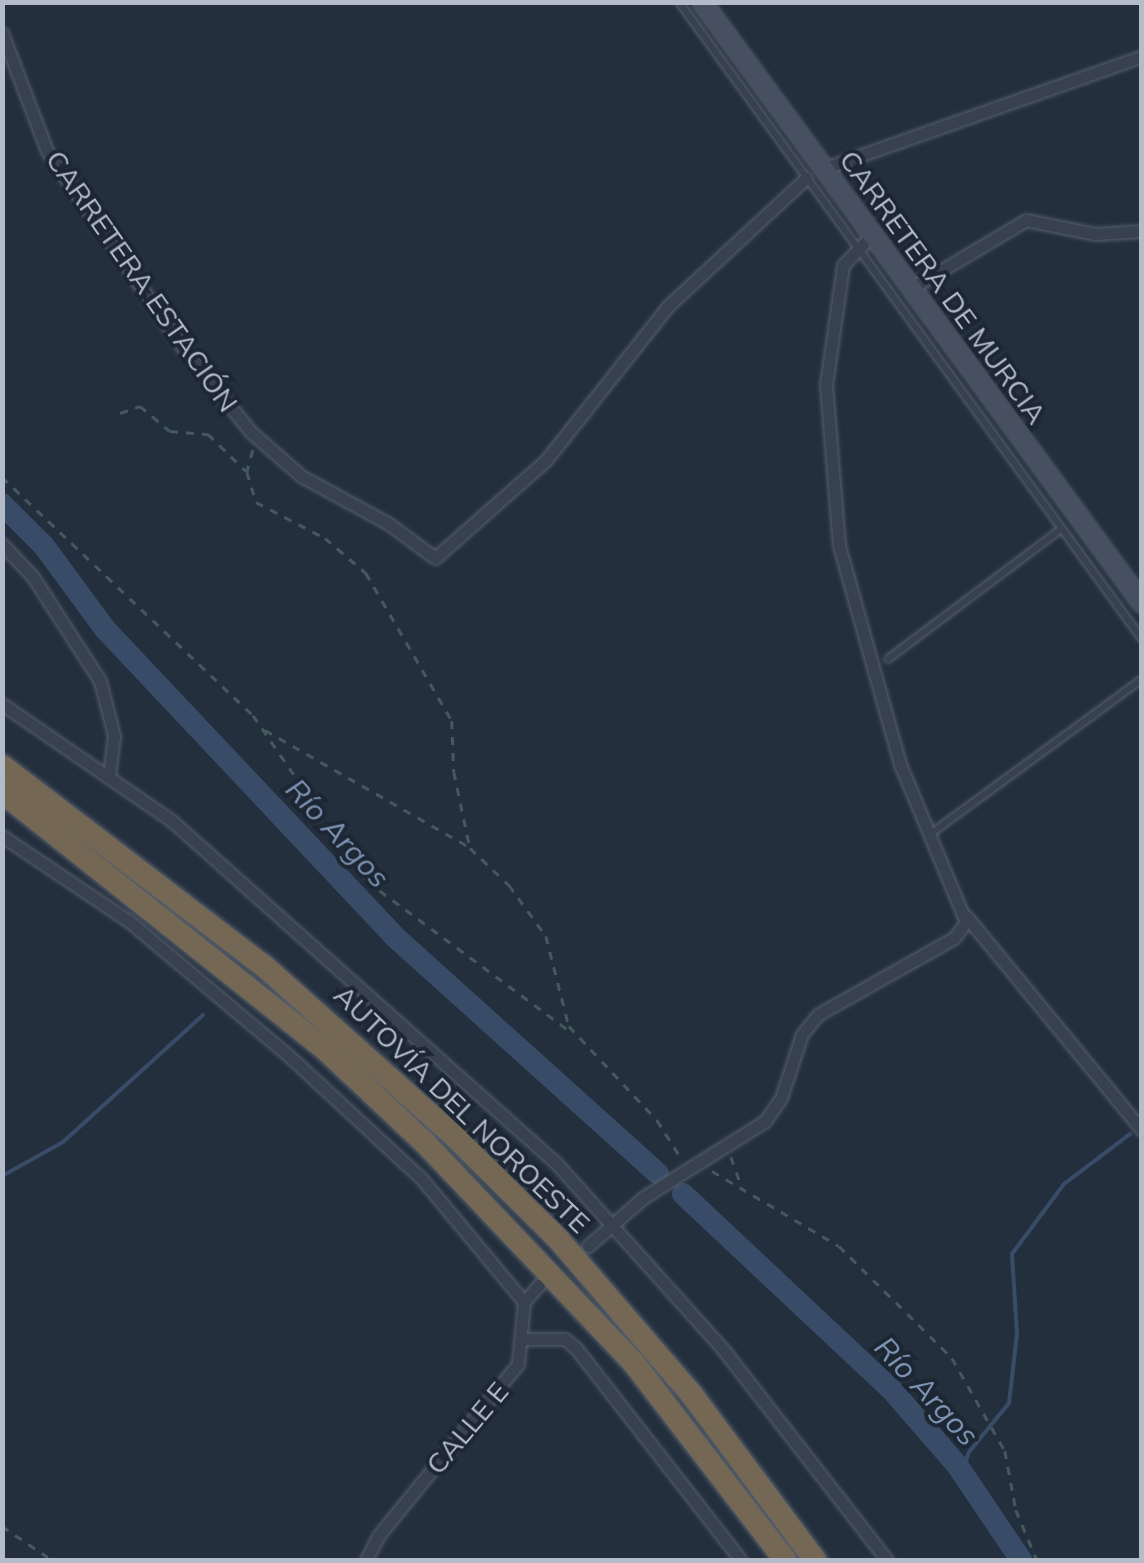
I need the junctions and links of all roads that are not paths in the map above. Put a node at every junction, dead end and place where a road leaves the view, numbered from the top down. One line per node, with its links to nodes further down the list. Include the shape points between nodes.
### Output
1 (680, 2): 2 (lane)
2 (695, 5): 5 (main road, CARRETERA DE MURCIA)
3 (2, 33): 5 (street, CARRETERA ESTACIÓN, via 48,151 183,348 256,438 301,476 440,558 586,418 668,306)
4 (1142, 56): 5 (street)
5 (814, 174): 7 (main road, CARRETERA DE MURCIA)
6 (1142, 231): 8 (street, via 1095,234 1026,220)
7 (863, 241): 8 (main road, CARRETERA DE MURCIA); 9 (lane); 20 (street, via 840,277 824,414 839,546 900,764)
8 (910, 290): 11 (main road, CARRETERA DE MURCIA)
9 (1061, 529): 12 (lane); 13 (lane)
10 (2, 544): 17 (street, via 34,577 100,681 114,736)
11 (1142, 603)
12 (1142, 639)
13 (888, 658)
14 (1142, 679): 20 (lane)
15 (2, 704): 17 (street)
16 (2, 766): 31 (highway, AUTOVÍA DEL NOROESTE, via 264,966 454,1136 558,1239 692,1395)
17 (109, 776): 23 (street, via 172,821 489,1100)
18 (2, 792): 30 (highway, AUTOVÍA DEL NOROESTE, via 326,1050 437,1156 633,1362)
19 (2, 836): 26 (street, via 130,922 300,1066 421,1178)
20 (928, 836): 21 (street)
21 (966, 916): 22 (street); 23 (street, via 954,938 810,1023 773,1112)
22 (1142, 1130)
23 (612, 1224): 24 (street); 32 (street, via 774,1412)
24 (588, 1246)
25 (540, 1285): 26 (street)
26 (524, 1302): 27 (street, CALLE E)
27 (521, 1339): 28 (street, CALLE E, via 518,1364); 29 (street, via 565,1339 575,1347)
28 (366, 1560)
29 (741, 1560)
30 (786, 1560)
31 (815, 1560)
32 (887, 1560)

